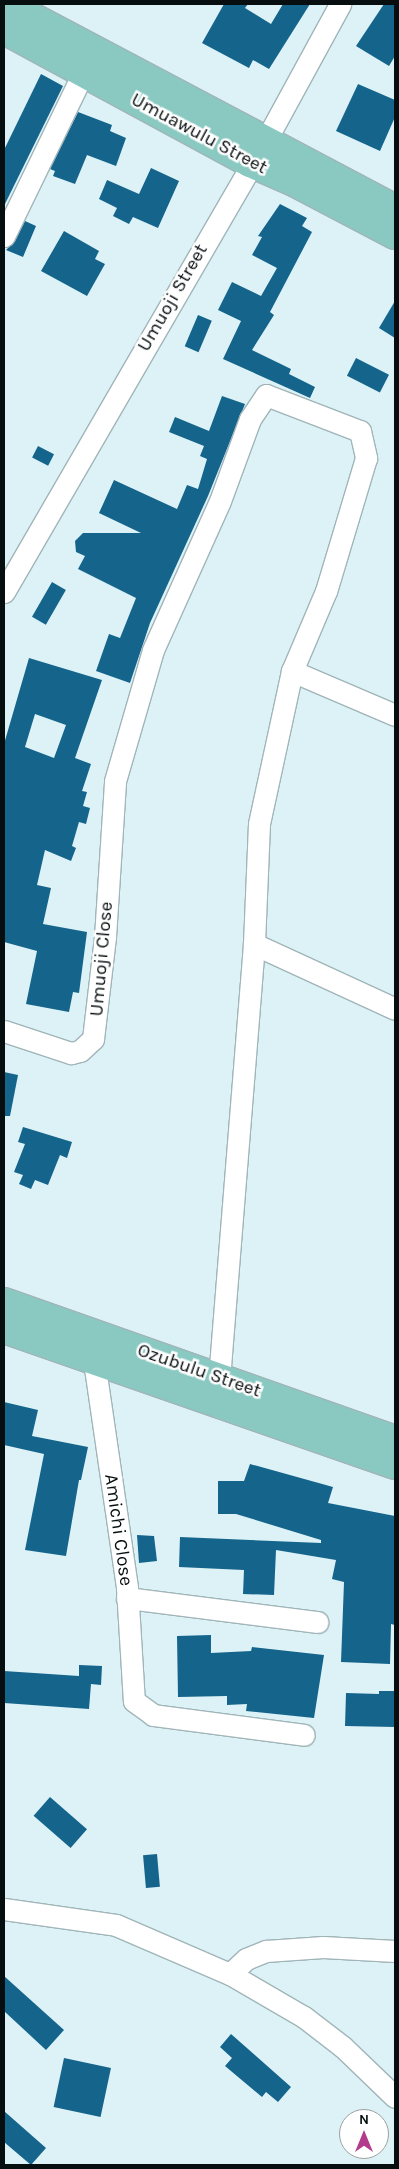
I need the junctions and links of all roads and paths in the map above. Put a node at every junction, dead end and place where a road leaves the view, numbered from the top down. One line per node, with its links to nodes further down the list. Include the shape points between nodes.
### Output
1 (8, 4): 5 (main road, Umuawulu Street)
2 (340, 4): 5 (street, Umuoji Street)
3 (4, 30): 4 (main road, Umuawulu Street)
4 (83, 73): 6 (main road, Umuawulu Street); 9 (street, via 24,188)
5 (266, 140): 6 (street, Umuoji Street); 7 (main road, Umuawulu Street)
6 (250, 163): 8 (main road, Umuawulu Street, via 294,182); 10 (street, Umuoji Street)
7 (395, 209)
8 (395, 235)
9 (4, 236)
10 (4, 592)
11 (292, 670): 12 (street); 13 (street, via 259,824); 15 (street, Umuoji Close, via 326,591 366,458 360,431 266,394 250,420 220,501 153,650 115,781 105,937 93,1039 80,1051 71,1053)
12 (395, 715)
13 (254, 944): 14 (street); 19 (street)
14 (395, 1009)
15 (4, 1031)
16 (4, 1302): 18 (main road, Ozubulu Street)
17 (4, 1329): 18 (main road, Ozubulu Street)
18 (97, 1349): 19 (main road, Ozubulu Street); 20 (main road, Ozubulu Street); 23 (street, Amichi Close)
19 (219, 1377): 20 (street); 21 (main road, Ozubulu Street)
20 (205, 1400): 22 (main road, Ozubulu Street)
21 (395, 1440)
22 (395, 1465)
23 (127, 1598): 24 (street); 25 (street, Amichi Close, via 134,1701 153,1715)
24 (317, 1622)
25 (304, 1735)
26 (4, 1909): 28 (street, via 116,1925)
27 (395, 1951): 28 (street, via 323,1947 266,1951 246,1958)
28 (230, 1974): 29 (street, via 304,2017 343,2047)
29 (395, 2097)

